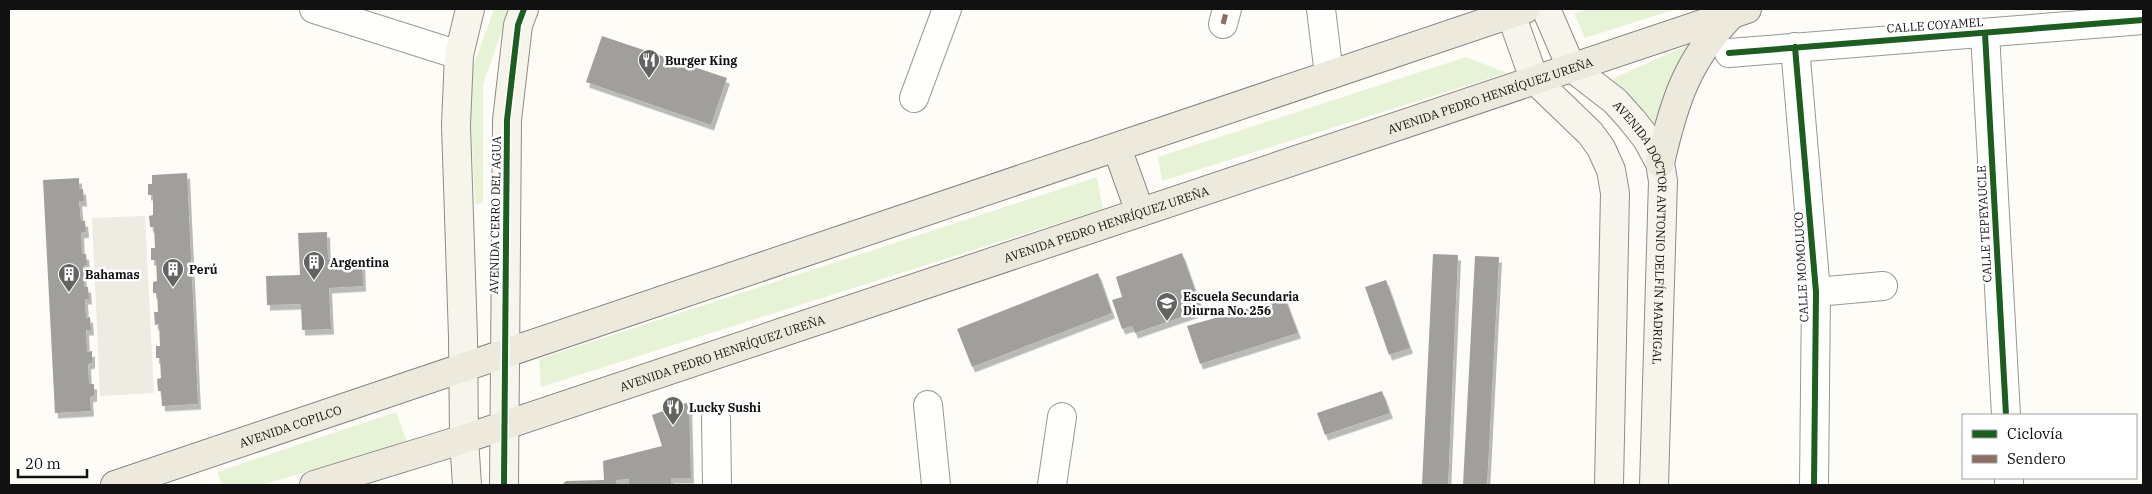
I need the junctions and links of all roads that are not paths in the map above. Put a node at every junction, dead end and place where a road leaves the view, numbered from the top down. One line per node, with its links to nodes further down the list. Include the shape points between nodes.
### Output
1 (314, 9): 13 (street)
2 (470, 9): 13 (main road)
3 (524, 9): 23 (main road, AVENIDA CERRO DEL AGUA, via 518,25 507,120)
4 (947, 9): 17 (street)
5 (1321, 9): 15 (street)
6 (1546, 9): 14 (main road, AVENIDA DOCTOR ANTONIO DELFÍN MADRIGAL)
7 (1516, 10): 15 (main road); 16 (main road, AVENIDA DOCTOR ANTONIO DELFÍN MADRIGAL)
8 (1740, 11): 14 (main road, AVENIDA PEDRO HENRÍQUEZ UREÑA); 19 (main road, via 1712,35 1696,58 1669,121)
9 (2143, 20): 10 (street, CALLE COYAMEL)
10 (1985, 32): 11 (street, CALLE COYAMEL); 26 (street, CALLE TEPEYAUCLE)
11 (1795, 48): 12 (street, CALLE COYAMEL); 22 (street, CALLE MOMOLUCO)
12 (1729, 53)
13 (459, 55): 24 (main road, via 456,125)
14 (1571, 67): 16 (main road, AVENIDA PEDRO HENRÍQUEZ UREÑA); 19 (main road, AVENIDA DOCTOR ANTONIO DELFÍN MADRIGAL, via 1615,101 1647,139)
15 (1329, 75): 18 (main road)
16 (1534, 79): 20 (main road, AVENIDA PEDRO HENRÍQUEZ UREÑA); 38 (main road, AVENIDA DOCTOR ANTONIO DELFÍN MADRIGAL, via 1601,148 1611,170 1615,193)
17 (914, 98)
18 (1117, 148): 20 (main road); 23 (main road)
19 (1660, 163): 39 (main road, AVENIDA DOCTOR ANTONIO DELFÍN MADRIGAL, via 1663,181)
20 (1140, 212): 29 (main road, AVENIDA PEDRO HENRÍQUEZ UREÑA)
21 (1883, 286): 22 (street)
22 (1816, 292): 40 (street, CALLE MOMOLUCO)
23 (505, 353): 24 (main road); 29 (main road, AVENIDA CERRO DEL AGUA)
24 (464, 367): 30 (main road); 31 (main road, AVENIDA COPILCO)
25 (928, 405): 36 (street)
26 (2006, 414)
27 (1062, 417): 37 (street)
28 (716, 419): 35 (street)
29 (504, 424): 30 (main road, AVENIDA PEDRO HENRÍQUEZ UREÑA); 34 (main road, AVENIDA CERRO DEL AGUA)
30 (464, 438): 32 (main road); 33 (main road)
31 (115, 485)
32 (314, 485)
33 (467, 485)
34 (504, 485)
35 (717, 485)
36 (936, 485)
37 (1052, 485)
38 (1609, 485)
39 (1654, 485)
40 (1814, 485)

